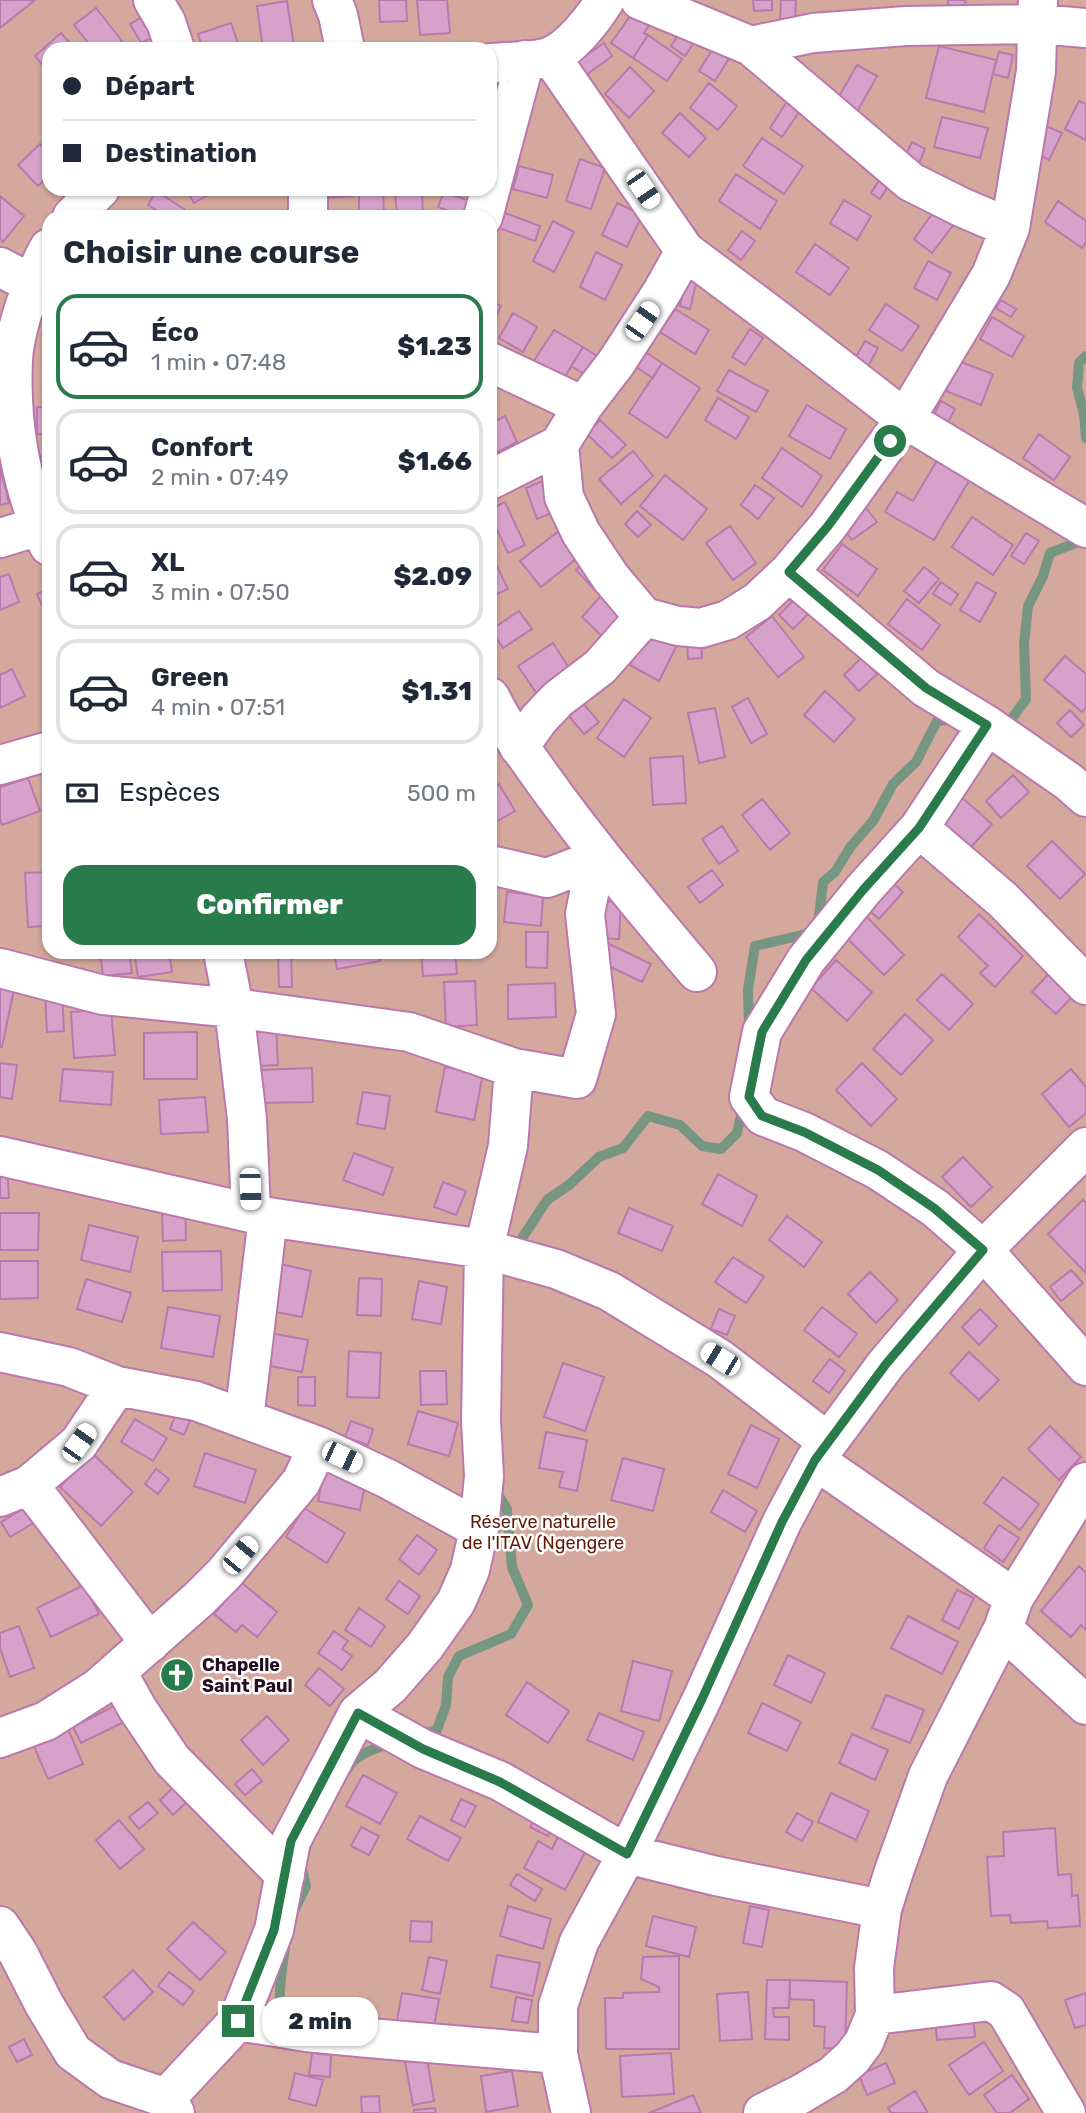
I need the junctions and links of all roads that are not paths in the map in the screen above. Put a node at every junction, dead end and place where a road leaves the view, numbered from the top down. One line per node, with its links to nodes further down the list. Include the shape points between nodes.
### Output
1 (153, 0): 7 (street)
2 (332, 0): 8 (street)
3 (605, 0): 10 (street, via 570,43)
4 (640, 0): 9 (street)
5 (1038, 12): 6 (street); 9 (street, via 813,33); 14 (street, via 1036,71)
6 (1086, 28)
7 (173, 42)
8 (344, 42)
9 (751, 46): 14 (street, via 911,182)
10 (522, 60): 11 (street); 15 (street)
11 (497, 161)
12 (93, 196): 13 (street)
13 (79, 210)
14 (1010, 228): 20 (street, via 991,275)
15 (685, 251): 19 (street, via 617,363); 20 (street)
16 (42, 254): 17 (street)
17 (16, 276): 23 (street, via 24,306 13,361 13,412 23,475)
18 (497, 365): 19 (street)
19 (583, 406): 21 (street)
20 (905, 419): 24 (street); 27 (street)
21 (559, 445): 22 (street); 28 (street, via 564,497 581,533)
22 (497, 476)
23 (42, 521)
24 (1078, 524)
25 (42, 532): 26 (street)
26 (0, 538)
27 (789, 572): 28 (street, via 728,621 701,628); 30 (street, via 926,688)
28 (644, 617): 31 (street, via 600,667 558,699)
29 (497, 710): 31 (street)
30 (974, 717): 34 (street); 35 (street)
31 (519, 747): 36 (street)
32 (42, 753): 33 (street)
33 (0, 765)
34 (1080, 780)
35 (919, 828): 41 (street, via 1003,900); 48 (street, via 806,960 762,1032 749,1097 762,1116 878,1170 934,1208)
36 (597, 853): 37 (street, via 584,864 547,878); 40 (street); 43 (street, via 585,914 596,1014 577,1079)
37 (497, 867)
38 (224, 959): 42 (street)
39 (0, 968): 42 (street, via 103,995)
40 (696, 972)
41 (1086, 985)
42 (234, 1008): 43 (street, via 409,1032); 46 (street)
43 (514, 1068): 47 (street, via 508,1146)
44 (1086, 1147): 48 (street)
45 (0, 1156): 46 (street)
46 (259, 1214): 47 (street); 52 (street)
47 (484, 1249): 54 (street, via 556,1269 609,1291 720,1359); 57 (street, via 484,1476)
48 (983, 1250): 50 (street); 54 (street, via 886,1364)
49 (0, 1352): 51 (street, via 69,1367)
50 (1086, 1366)
51 (117, 1386): 52 (street, via 196,1401); 56 (street, via 79,1443)
52 (244, 1419): 53 (street)
53 (318, 1446): 57 (street); 59 (street, via 301,1482 225,1574)
54 (822, 1451): 58 (street); 64 (street, via 782,1522)
55 (1086, 1482): 58 (street)
56 (14, 1491): 59 (street)
57 (479, 1529): 62 (street, via 470,1570 456,1601)
58 (1009, 1614): 61 (street); 66 (street, via 928,1776)
59 (150, 1643): 60 (street)
60 (117, 1672): 63 (street, via 46,1721); 65 (street, via 172,1760)
61 (1086, 1705)
62 (368, 1718): 64 (street, via 423,1749 500,1782); 65 (street, via 291,1841)
63 (0, 1738)
64 (627, 1854): 66 (street); 70 (street, via 579,1942 558,2006)
65 (285, 1875): 69 (street, via 274,1930)
66 (882, 1909): 68 (street, via 874,1968)
67 (0, 1926): 71 (street, via 73,2052 110,2079)
68 (875, 2015): 72 (street, via 852,2058); 75 (street, via 991,2001 1006,2011)
69 (238, 2021): 70 (street, via 306,2032); 71 (street)
70 (558, 2054): 73 (street)
71 (167, 2103)
72 (806, 2104): 74 (street)
73 (571, 2113)
74 (763, 2113)
75 (1066, 2113)

